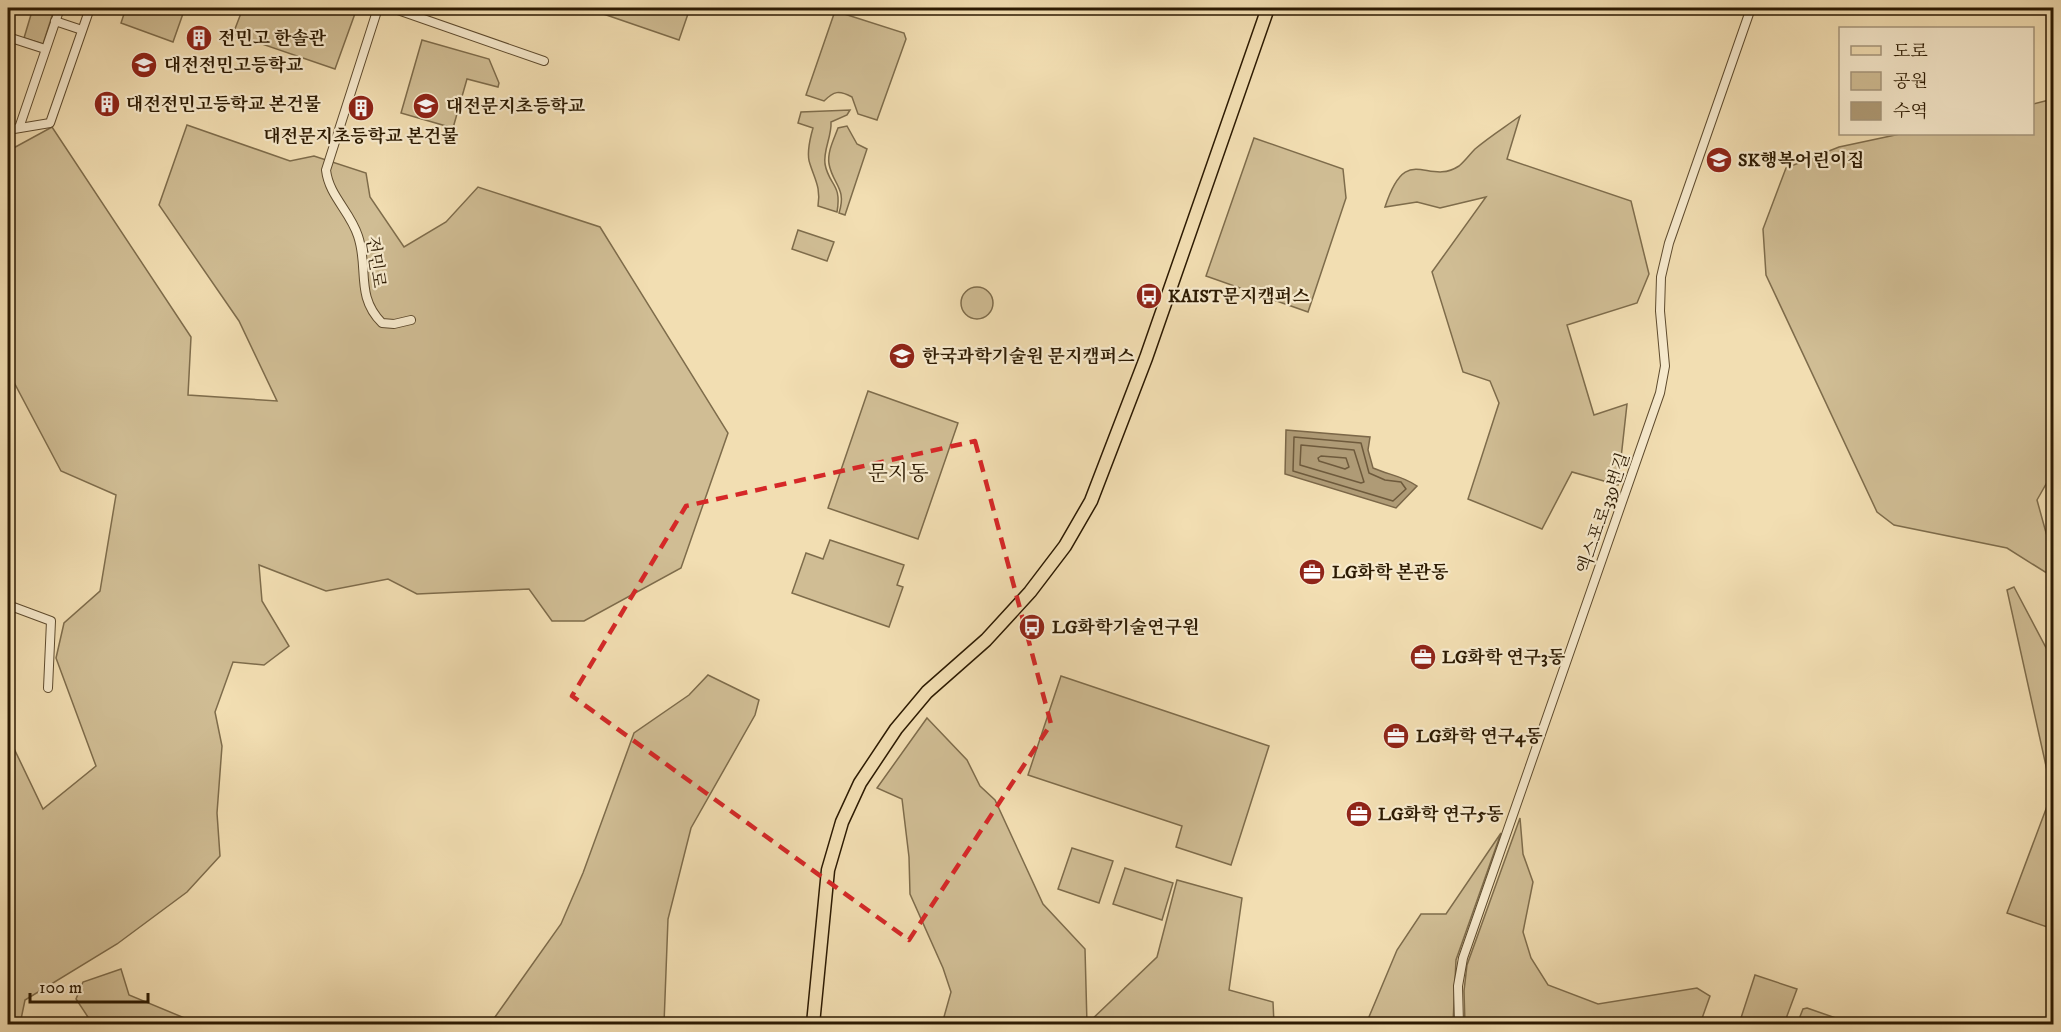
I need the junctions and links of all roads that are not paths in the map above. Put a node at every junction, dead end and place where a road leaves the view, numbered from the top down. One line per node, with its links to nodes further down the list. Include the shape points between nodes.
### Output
1 (60, 8): 7 (street)
2 (90, 8): 8 (street)
3 (378, 8): 14 (street, 전민로, via 326,170 328,184 359,237 367,304 382,323)
4 (392, 8): 11 (street)
5 (1268, 8): 17 (main road, via 1136,385 1091,501 1065,546 1030,592 986,640 927,692 896,729 860,783 842,822 828,870)
6 (1749, 8): 18 (street, 엑스포로339번길, via 1660,277 1665,366 1660,393 1463,958)
7 (55, 21): 8 (street); 10 (street)
8 (82, 30): 12 (street, via 50,123)
9 (8, 37): 10 (street)
10 (45, 50): 12 (street)
11 (544, 61)
12 (19, 128): 13 (street)
13 (8, 130)
14 (411, 320)
15 (8, 604): 16 (street, via 51,621)
16 (48, 688)
17 (813, 1024)
18 (1458, 1024)

